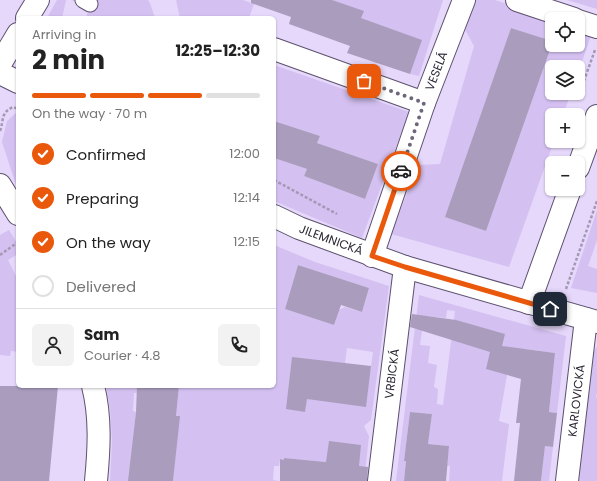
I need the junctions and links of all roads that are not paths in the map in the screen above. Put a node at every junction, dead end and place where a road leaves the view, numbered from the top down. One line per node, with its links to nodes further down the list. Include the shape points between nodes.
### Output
1 (38, 0): 5 (street)
2 (464, 0): 13 (street, VESELÁ)
3 (517, 0): 4 (street)
4 (553, 12)
5 (28, 16)
6 (585, 23): 7 (street)
7 (597, 27)
8 (16, 37): 10 (street)
9 (276, 50): 13 (street)
10 (0, 64)
11 (0, 73): 12 (street)
12 (16, 81)
13 (424, 103): 20 (street, VESELÁ)
14 (597, 116): 15 (street)
15 (582, 156)
16 (0, 185): 18 (street)
17 (567, 196): 22 (street)
18 (16, 211)
19 (276, 217): 20 (street, JILEMNICKÁ)
20 (372, 256): 21 (street, JILEMNICKÁ)
21 (405, 267): 22 (street, JILEMNICKÁ); 26 (street, VRBICKÁ)
22 (529, 303): 23 (street, JILEMNICKÁ)
23 (592, 321): 27 (street, KARLOVICKÁ)
24 (93, 388): 25 (street, via 99,451)
25 (96, 481)
26 (379, 481)
27 (567, 481)

